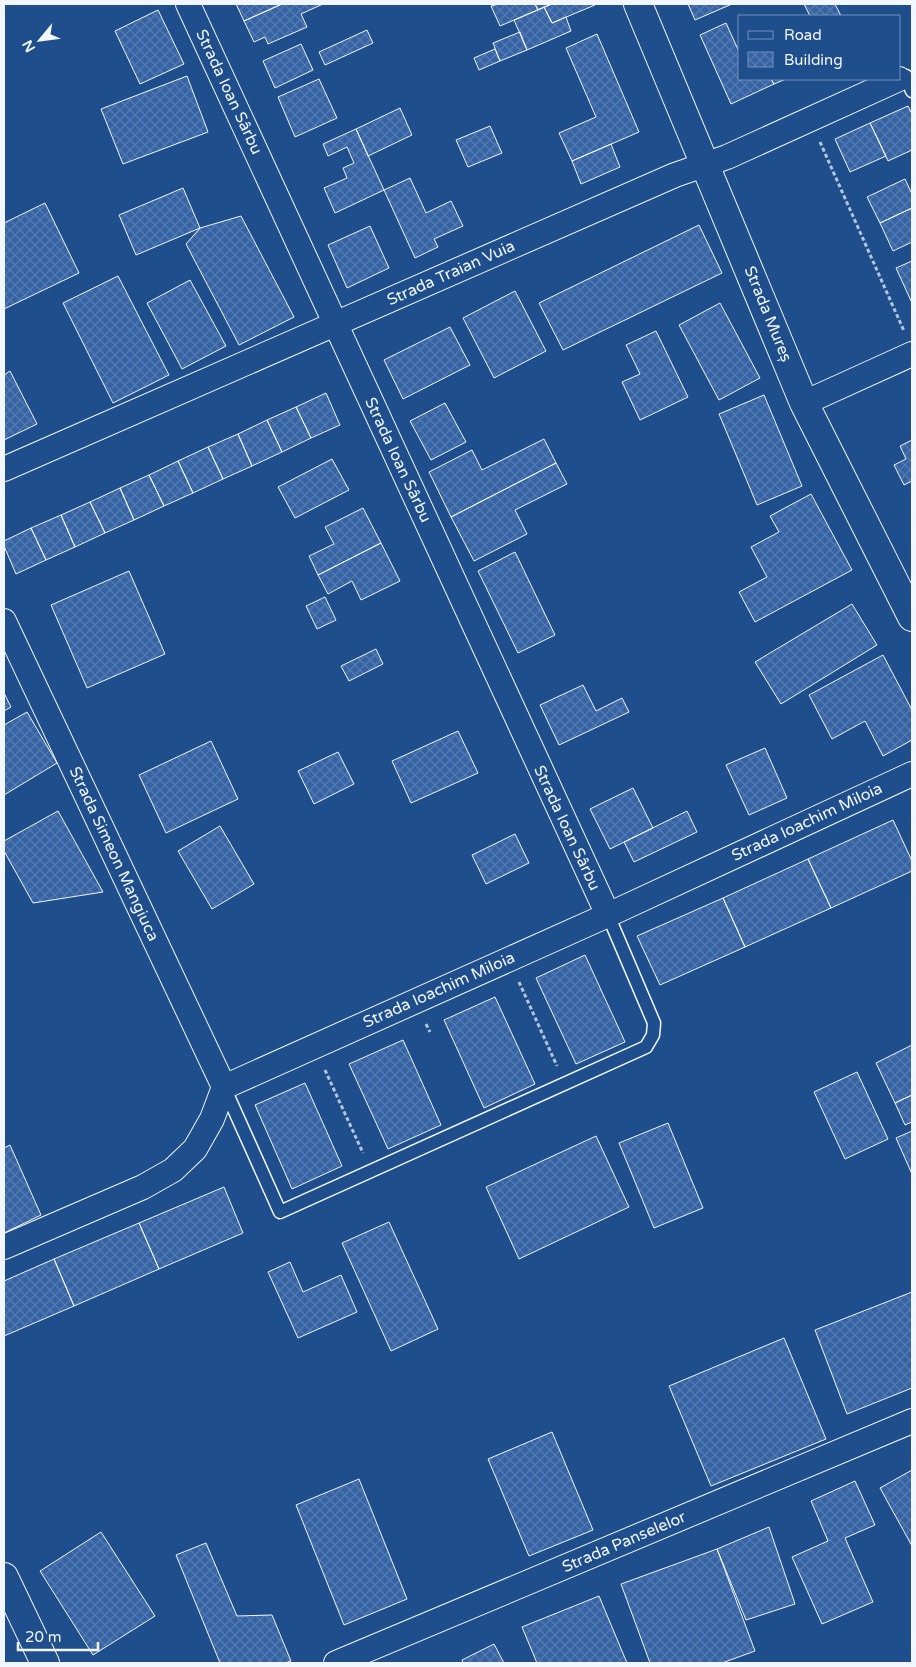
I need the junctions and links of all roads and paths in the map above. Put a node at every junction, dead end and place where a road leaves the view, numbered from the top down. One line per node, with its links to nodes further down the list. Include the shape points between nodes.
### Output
1 (188, 4): 6 (street, Strada Ioan Sârbu)
2 (638, 4): 5 (street, Strada Mureș)
3 (906, 79): 4 (street, Strada Traian Vuia)
4 (810, 119): 5 (street, Strada Traian Vuia); 7 (path)
5 (706, 164): 6 (street, Strada Traian Vuia); 8 (street, Strada Mureș)
6 (335, 324): 9 (street, Strada Traian Vuia); 13 (street, Strada Ioan Sârbu)
7 (908, 343): 8 (street)
8 (804, 403): 10 (street, Strada Mureș)
9 (4, 469)
10 (912, 617)
11 (4, 621): 17 (street, Strada Simeon Mangiuca)
12 (912, 774): 13 (street, Strada Ioachim Miloia)
13 (608, 915): 14 (street, Strada Ioachim Miloia); 16 (lane, via 654,1023 653,1036 646,1047)
14 (509, 959): 15 (street, Strada Ioachim Miloia); 16 (path)
15 (314, 1046): 17 (street, Strada Ioachim Miloia); 18 (path)
16 (565, 1084): 18 (lane)
17 (224, 1087): 18 (lane, via 280,1212); 19 (street, via 212,1119 195,1149 173,1170 143,1187)
18 (372, 1171)
19 (4, 1247)
20 (912, 1421): 23 (street, Strada Panselelor)
21 (4, 1577): 22 (street)
22 (45, 1663)
23 (336, 1663)

